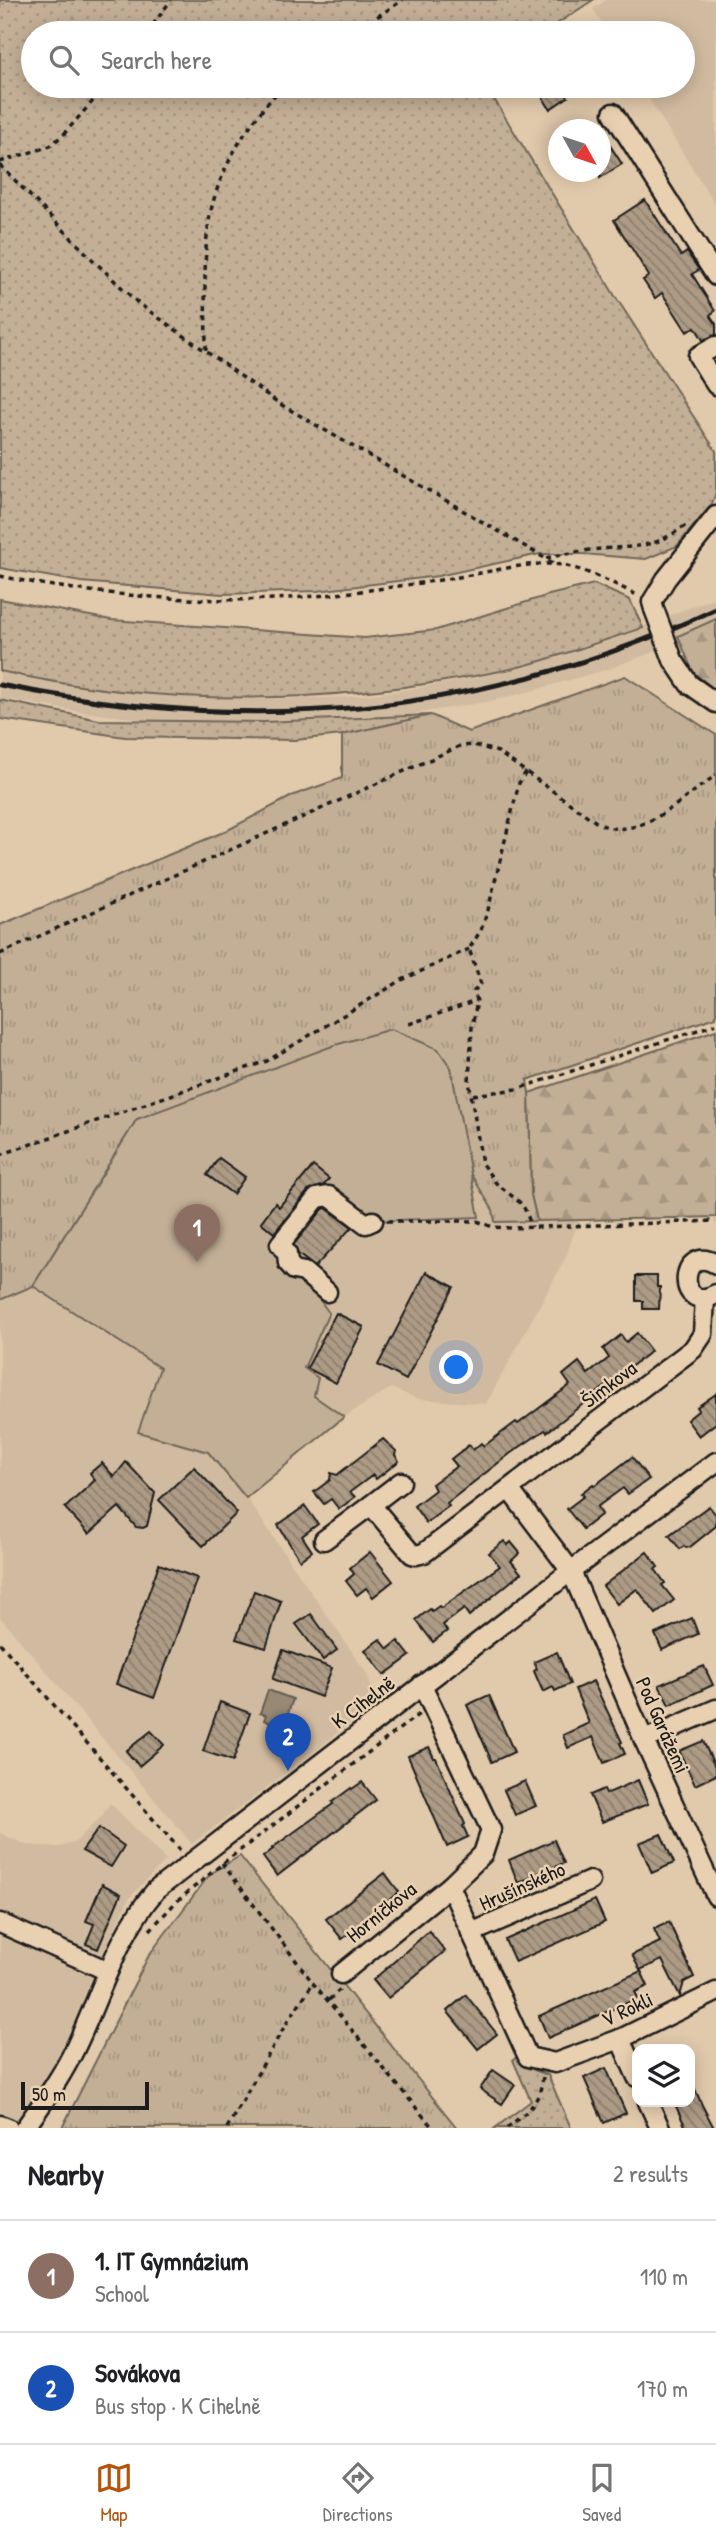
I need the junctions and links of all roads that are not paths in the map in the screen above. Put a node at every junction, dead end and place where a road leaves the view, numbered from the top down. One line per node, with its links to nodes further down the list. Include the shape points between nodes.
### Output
1 (613, 113): 2 (street)
2 (716, 275)
3 (716, 345): 4 (street, via 698,356)
4 (716, 385)
5 (716, 516): 6 (street, bridge, via 666,579 653,605 673,660 689,684)
6 (716, 703)
7 (373, 1221): 9 (street, via 366,1224 329,1196 317,1198 280,1244 294,1270 304,1272)
8 (716, 1264): 10 (street, Šimkova, via 697,1261 687,1273 688,1288 695,1296)
9 (327, 1292)
10 (711, 1296): 13 (street, Šimkova, via 703,1334 693,1349)
11 (716, 1462): 16 (street, K Cihelně)
12 (401, 1482): 14 (street)
13 (509, 1489): 14 (street, Šimkova, via 416,1555); 16 (street)
14 (371, 1505): 15 (street)
15 (324, 1541)
16 (571, 1571): 17 (street, K Cihelně); 19 (street, Pod Garážemi)
17 (422, 1685): 21 (street, Horníčkova, via 491,1830 483,1854); 25 (street, K Cihelně, via 156,1890 119,1944)
18 (716, 1709): 19 (street)
19 (644, 1740): 22 (street, Pod Garážemi)
20 (590, 1881): 24 (street, Hrušínského)
21 (450, 1886): 24 (street); 26 (street, Horníčkova)
22 (716, 1896)
23 (0, 1923): 25 (street)
24 (471, 1933): 28 (street, V Rokli, via 528,2057 551,2062)
25 (108, 1971): 33 (street, K Cihelně, via 78,2042)
26 (341, 1973)
27 (716, 1992): 28 (street, V Rokli)
28 (620, 2039): 29 (street)
29 (632, 2066)
30 (651, 2107): 34 (street)
31 (0, 2125): 32 (street)
32 (8, 2128)
33 (25, 2128)
34 (660, 2128)

